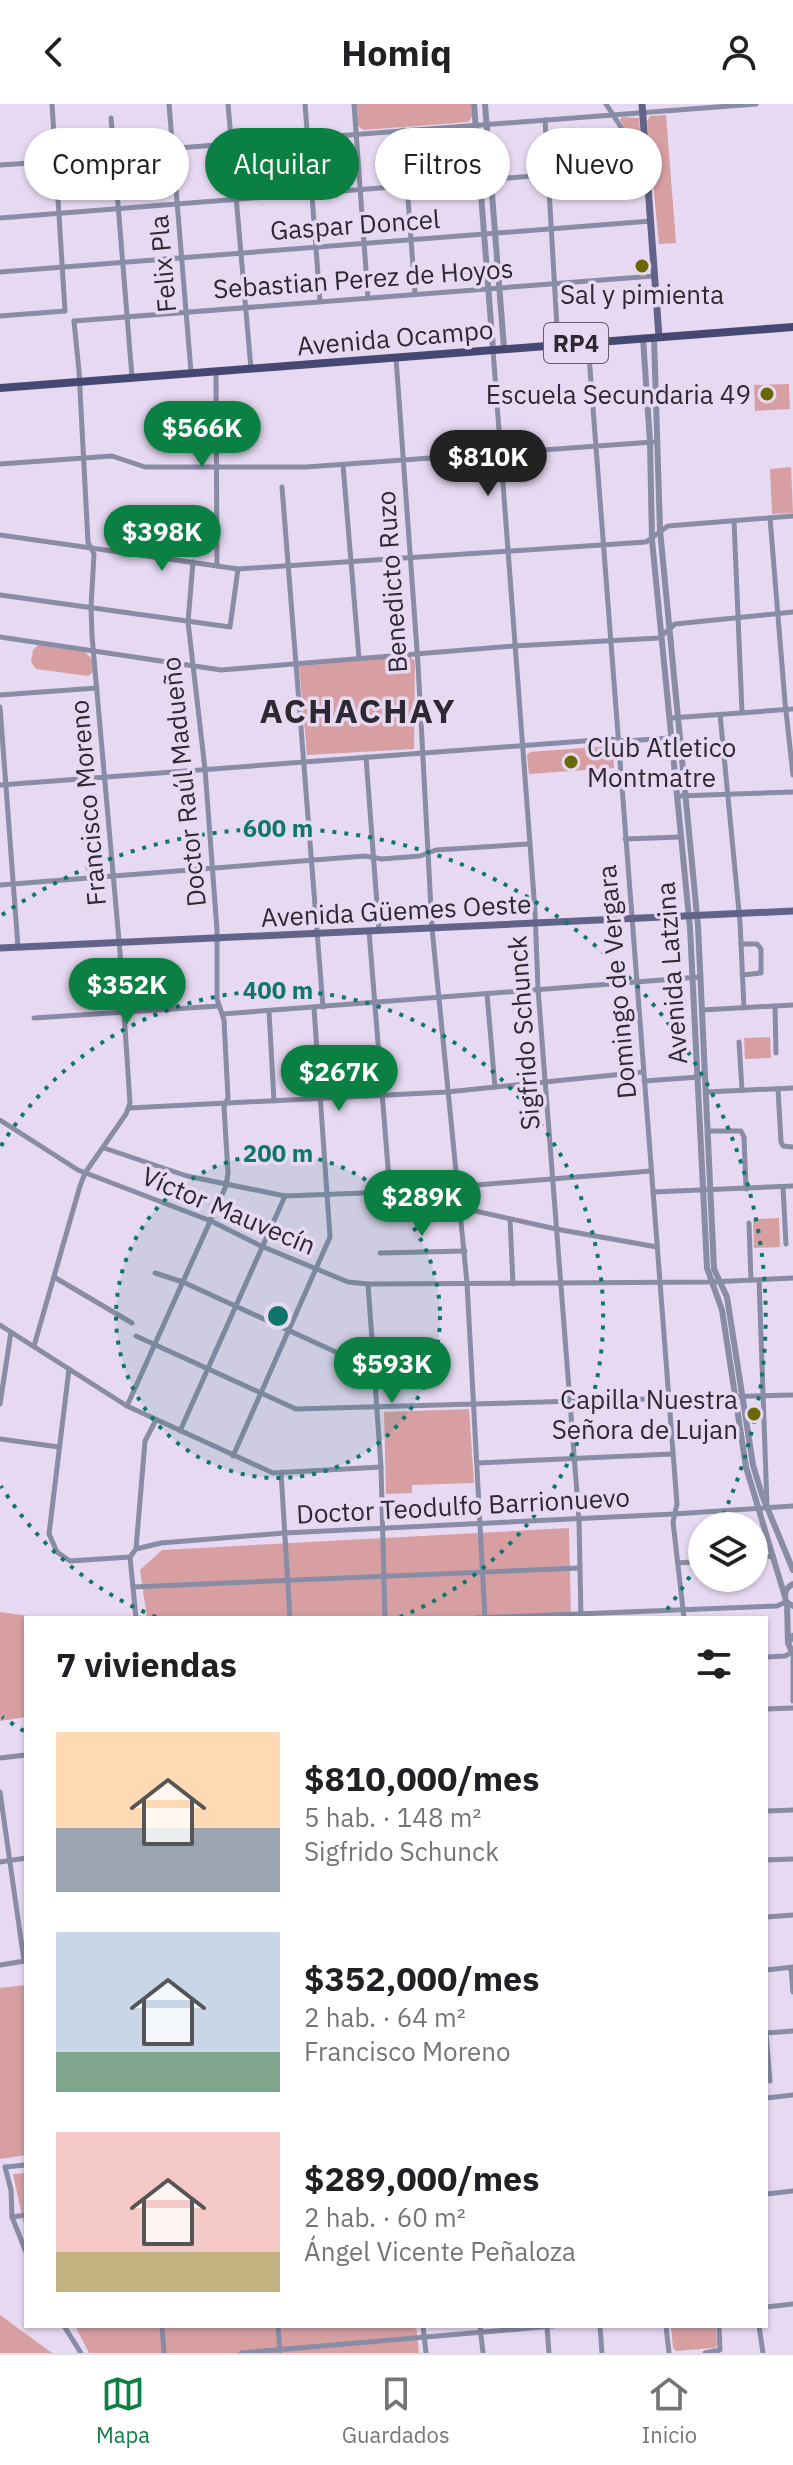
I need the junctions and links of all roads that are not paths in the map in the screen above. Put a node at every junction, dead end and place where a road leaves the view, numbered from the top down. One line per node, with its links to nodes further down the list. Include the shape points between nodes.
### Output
1 (52, 104): 18 (street)
2 (169, 104): 20 (street, Felix Pla)
3 (228, 104): 21 (street)
4 (305, 104): 22 (street)
5 (354, 104): 23 (street)
6 (474, 104): 17 (street)
7 (485, 104): 16 (street)
8 (606, 104): 13 (street)
9 (749, 104): 10 (street); 11 (street)
10 (756, 104)
11 (696, 106): 12 (street)
12 (643, 108): 13 (street); 29 (main road)
13 (613, 115): 15 (street); 28 (street)
14 (111, 118): 19 (street)
15 (545, 120): 16 (street); 27 (street)
16 (487, 124): 17 (street); 26 (street)
17 (476, 125): 24 (street); 25 (street)
18 (53, 128)
19 (112, 128)
20 (171, 128)
21 (230, 128)
22 (306, 128)
23 (356, 128)
24 (432, 128)
25 (476, 128)
26 (487, 128)
27 (545, 128)
28 (622, 128)
29 (644, 128)
30 (24, 163): 31 (street)
31 (0, 165)
32 (375, 188): 33 (street)
33 (359, 189): 54 (street)
34 (57, 200): 47 (street)
35 (116, 200): 46 (street)
36 (177, 200): 45 (street, Felix Pla)
37 (222, 200): 45 (street)
38 (237, 200): 56 (street)
39 (312, 200): 55 (street)
40 (408, 200): 53 (street)
41 (482, 200): 52 (street)
42 (493, 200): 51 (street)
43 (549, 200): 50 (street)
44 (649, 200): 49 (main road)
45 (177, 203): 46 (street); 57 (street, Felix Pla)
46 (117, 208): 47 (street); 58 (street)
47 (58, 213): 48 (street); 59 (street)
48 (0, 218)
49 (651, 221): 50 (street, Gaspar Doncel); 61 (main road)
50 (551, 228): 51 (street, Gaspar Doncel); 62 (street)
51 (495, 233): 52 (street, Gaspar Doncel); 63 (street)
52 (485, 234): 53 (street, Gaspar Doncel); 64 (street)
53 (411, 240): 54 (street, Gaspar Doncel); 65 (street)
54 (363, 243): 55 (street, Gaspar Doncel); 66 (street)
55 (315, 247): 56 (street, Gaspar Doncel); 67 (street)
56 (241, 253): 57 (street, Gaspar Doncel); 68 (street)
57 (181, 258): 58 (street, Gaspar Doncel); 70 (street, Felix Pla)
58 (123, 262): 59 (street, Gaspar Doncel); 72 (street)
59 (61, 267): 60 (street, Gaspar Doncel); 69 (street)
60 (0, 272)
61 (655, 275): 62 (street, Sebastian Perez de Hoyos); 75 (main road)
62 (555, 283): 63 (street, Sebastian Perez de Hoyos); 78 (street)
63 (499, 287): 64 (street, Sebastian Perez de Hoyos); 79 (street)
64 (489, 288): 65 (street, Sebastian Perez de Hoyos); 80 (street)
65 (415, 294): 66 (street, Sebastian Perez de Hoyos)
66 (368, 298): 67 (street, Sebastian Perez de Hoyos)
67 (320, 301): 68 (street, Sebastian Perez de Hoyos)
68 (246, 307): 70 (street, Sebastian Perez de Hoyos); 82 (street)
69 (65, 311): 71 (street); 73 (street)
70 (185, 312): 72 (street, Sebastian Perez de Hoyos); 84 (street, Felix Pla)
71 (0, 316)
72 (126, 317): 73 (street, Sebastian Perez de Hoyos); 85 (street)
73 (74, 321): 86 (street, Francisco Moreno)
74 (793, 327): 75 (main road, Avenida Ocampo / RP4)
75 (657, 337): 76 (main road, Avenida Ocampo / RP4); 88 (street, Avenida Latzina)
76 (643, 338): 77 (main road, Avenida Ocampo / RP4); 89 (street, Avenida Latzina)
77 (588, 342): 78 (main road, Avenida Ocampo / RP4); 90 (street, Domingo de Vergara)
78 (558, 345): 79 (main road, Avenida Ocampo / RP4)
79 (504, 348): 80 (main road, Avenida Ocampo / RP4)
80 (493, 349): 81 (main road, Avenida Ocampo / RP4); 91 (street, Sigfrido Schunck)
81 (396, 357): 82 (main road, Avenida Ocampo / RP4); 93 (street, Benedicto Ruzo)
82 (251, 369): 83 (main road, Avenida Ocampo / RP4)
83 (216, 371): 84 (main road, Avenida Ocampo / RP4); 96 (street)
84 (191, 373): 85 (main road, Avenida Ocampo / RP4)
85 (132, 378): 86 (main road, Avenida Ocampo / RP4)
86 (79, 382): 87 (main road, Avenida Ocampo / RP4); 92 (street, Francisco Moreno)
87 (0, 388)
88 (658, 441): 89 (street); 101 (street, Avenida Latzina)
89 (650, 442): 90 (street); 103 (street, Avenida Latzina)
90 (596, 445): 91 (street); 104 (street, Domingo de Vergara)
91 (500, 453): 93 (street); 106 (street, Sigfrido Schunck)
92 (82, 458): 94 (street); 96 (street, via 118,456 145,467); 105 (street, Francisco Moreno)
93 (403, 460): 95 (street); 107 (street, Benedicto Ruzo)
94 (0, 464)
95 (343, 465): 96 (street); 109 (street)
96 (217, 466): 110 (street)
97 (282, 487): 111 (street)
98 (793, 516): 99 (street)
99 (770, 518): 100 (street); 116 (street)
100 (734, 521): 101 (street); 117 (street)
101 (660, 530): 103 (street); 119 (street, Avenida Latzina)
102 (0, 535): 105 (street)
103 (652, 540): 104 (street); 120 (street, Avenida Latzina)
104 (603, 544): 106 (street); 122 (street, Domingo de Vergara)
105 (91, 548): 108 (street); 114 (street, Francisco Moreno)
106 (507, 550): 107 (street); 123 (street, Sigfrido Schunck)
107 (410, 557): 109 (street); 125 (street, Benedicto Ruzo)
108 (193, 562): 110 (street); 118 (street, Doctor Raúl Madueño)
109 (351, 562): 111 (street); 126 (street)
110 (217, 566): 112 (street)
111 (288, 566): 112 (street); 127 (street)
112 (238, 569): 118 (street, via 230,627)
113 (0, 595): 114 (street)
114 (91, 607): 118 (street); 124 (street, Francisco Moreno)
115 (793, 612): 116 (street)
116 (780, 614): 117 (street); 132 (street, via 785,702)
117 (738, 617): 119 (street); 133 (street)
118 (188, 622): 128 (street, Doctor Raúl Madueño)
119 (670, 627): 120 (street); 135 (street, Avenida Latzina)
120 (663, 634): 122 (street); 136 (street, Avenida Latzina)
121 (0, 637): 124 (street)
122 (611, 642): 123 (street); 138 (street, Domingo de Vergara)
123 (514, 646): 125 (street); 139 (street, Sigfrido Schunck)
124 (93, 651): 128 (street); 129 (street, Francisco Moreno)
125 (416, 653): 126 (street); 140 (street, Benedicto Ruzo)
126 (359, 658): 127 (street)
127 (295, 663): 128 (street, via 230,670); 142 (street)
128 (191, 665): 143 (street, Doctor Raúl Madueño)
129 (97, 688): 130 (street); 145 (street, Francisco Moreno)
130 (0, 695)
131 (0, 707): 146 (street)
132 (790, 709): 133 (street); 144 (street)
133 (742, 712): 134 (street)
134 (720, 714): 135 (street); 149 (street)
135 (679, 717): 136 (street); 150 (street, Avenida Latzina)
136 (671, 718): 137 (street, Avenida Latzina)
137 (672, 738): 138 (street); 150 (street, Avenida Latzina)
138 (617, 740): 139 (street); 152 (street, Domingo de Vergara)
139 (522, 746): 140 (street); 153 (street, Sigfrido Schunck)
140 (421, 753): 141 (street); 154 (street, Benedicto Ruzo)
141 (366, 757): 142 (street); 155 (street)
142 (303, 762): 143 (street); 156 (street)
143 (205, 769): 145 (street); 157 (street, Doctor Raúl Madueño)
144 (793, 775)
145 (105, 777): 146 (street); 158 (street, Francisco Moreno)
146 (8, 784): 147 (street); 159 (street)
147 (0, 785)
148 (793, 792): 149 (street)
149 (727, 794): 150 (street); 162 (street)
150 (682, 796): 151 (street, Avenida Latzina); 163 (street, Avenida Latzina)
151 (681, 837): 152 (street); 163 (street, Avenida Latzina)
152 (625, 839): 164 (street, Domingo de Vergara)
153 (529, 844): 154 (street); 165 (street, Sigfrido Schunck)
154 (427, 853): 155 (street); 166 (street, Benedicto Ruzo)
155 (373, 858): 156 (street); 168 (street)
156 (311, 860): 157 (street); 169 (street)
157 (213, 867): 158 (street); 170 (street, Doctor Raúl Madueño)
158 (114, 875): 159 (street); 171 (street, Francisco Moreno)
159 (15, 883): 160 (street); 173 (street)
160 (0, 885)
161 (793, 911): 162 (main road, Avenida Güemes Oeste)
162 (738, 914): 163 (main road, Avenida Güemes Oeste); 172 (street)
163 (692, 916): 164 (main road, Avenida Güemes Oeste); 176 (street, Avenida Latzina); 177 (street, Avenida Latzina)
164 (630, 919): 165 (main road, Avenida Güemes Oeste); 178 (street, Domingo de Vergara)
165 (535, 924): 166 (main road, Avenida Güemes Oeste); 179 (street, Sigfrido Schunck)
166 (432, 928): 168 (main road, Avenida Güemes Oeste); 181 (street, Benedicto Ruzo)
167 (369, 931): 168 (main road, Avenida Güemes Oeste); 169 (main road, Avenida Güemes Oeste); 182 (street)
168 (379, 931)
169 (315, 934): 170 (main road, Avenida Güemes Oeste); 186 (street)
170 (217, 938): 171 (main road, Avenida Güemes Oeste); 184 (street, Doctor Raúl Madueño)
171 (118, 942): 173 (main road, Avenida Güemes Oeste); 191 (street, Francisco Moreno)
172 (741, 944): 175 (street); 175 (street, via 761,949 761,973)
173 (18, 947): 174 (main road, Avenida Güemes Oeste)
174 (0, 948)
175 (742, 975): 188 (street)
176 (700, 977): 177 (street); 189 (street, Avenida Latzina)
177 (692, 978): 178 (street); 197 (street, Avenida Latzina)
178 (636, 982): 179 (street); 196 (street, Domingo de Vergara)
179 (538, 989): 180 (street); 199 (street, Sigfrido Schunck)
180 (487, 994): 181 (street); 200 (street)
181 (438, 998): 182 (street); 204 (street, Benedicto Ruzo)
182 (376, 1003): 186 (street); 206 (street)
183 (793, 1005): 185 (street)
184 (219, 1006): 191 (street); 192 (street, Doctor Raúl Madueño)
185 (775, 1006): 188 (street); 195 (street)
186 (323, 1007): 187 (street)
187 (314, 1008): 190 (street); 207 (street)
188 (744, 1008): 189 (street)
189 (702, 1010): 197 (street, Avenida Latzina)
190 (269, 1011): 192 (street); 208 (street)
191 (124, 1012): 193 (street); 210 (street, Francisco Moreno)
192 (223, 1014): 209 (street, Doctor Raúl Madueño)
193 (34, 1018)
194 (739, 1042): 203 (street)
195 (776, 1053)
196 (643, 1072): 198 (street, Domingo de Vergara); 199 (street)
197 (702, 1076): 198 (street); 205 (street, Avenida Latzina); 223 (street, Avenida Latzina)
198 (644, 1081): 215 (street, Domingo de Vergara)
199 (545, 1082): 200 (street); 217 (street, Sigfrido Schunck)
200 (495, 1087): 204 (street)
201 (793, 1088): 202 (street)
202 (778, 1089): 203 (street); 213 (street, via 781,1142)
203 (742, 1090): 205 (street)
204 (447, 1092): 206 (street); 218 (street, Benedicto Ruzo)
205 (706, 1092): 212 (street, Avenida Latzina)
206 (383, 1095): 207 (street); 224 (street)
207 (321, 1099): 208 (street); 227 (street)
208 (274, 1101): 209 (street)
209 (226, 1103): 210 (street); 219 (street, Doctor Raúl Madueño)
210 (129, 1108): 214 (street)
211 (0, 1120): 216 (street, Víctor Mauvecín)
212 (708, 1131): 222 (street, via 741,1131); 223 (street, Avenida Latzina)
213 (793, 1147)
214 (104, 1148): 216 (street); 219 (street)
215 (651, 1171): 217 (street); 225 (street, Domingo de Vergara)
216 (85, 1173): 230 (street, Víctor Mauvecín); 240 (street)
217 (553, 1178): 218 (street); 232 (street, Sigfrido Schunck)
218 (456, 1185): 224 (street); 228 (street, Benedicto Ruzo)
219 (226, 1186): 226 (street); 230 (street, Doctor Raúl Madueño)
220 (793, 1186): 221 (street)
221 (783, 1187): 222 (street); 233 (street)
222 (746, 1189): 223 (street)
223 (707, 1191): 225 (street); 244 (street, Avenida Latzina, via 714,1269); 246 (street, Avenida Latzina)
224 (390, 1192): 227 (street); 228 (street)
225 (653, 1192): 235 (street, Domingo de Vergara)
226 (285, 1196): 227 (street); 234 (street)
227 (327, 1196): 238 (street, via 330,1237)
228 (459, 1207): 229 (street); 236 (street, Benedicto Ruzo)
229 (510, 1219): 232 (street); 250 (street)
230 (211, 1221): 234 (street, Víctor Mauvecín); 245 (street, Doctor Raúl Madueño)
231 (749, 1223): 242 (street)
232 (556, 1229): 235 (street); 251 (street, Sigfrido Schunck)
233 (786, 1244)
234 (261, 1246): 238 (street, Víctor Mauvecín); 252 (street)
235 (657, 1247): 248 (street, Domingo de Vergara)
236 (465, 1251): 237 (street); 247 (street, Benedicto Ruzo)
237 (380, 1253)
238 (316, 1269): 249 (street, Víctor Mauvecín); 255 (street)
239 (155, 1273): 245 (street)
240 (54, 1277): 253 (street); 259 (street)
241 (793, 1278): 243 (street, Víctor Mauvecín)
242 (751, 1280): 243 (street, Víctor Mauvecín); 244 (street, Víctor Mauvecín)
243 (759, 1280): 265 (street)
244 (721, 1281): 246 (street, Víctor Mauvecín); 266 (street, Avenida Latzina)
245 (183, 1282): 252 (street); 258 (street, Doctor Raúl Madueño)
246 (710, 1282): 248 (street, Víctor Mauvecín); 266 (street, Avenida Latzina, via 722,1310)
247 (467, 1283): 249 (street, Víctor Mauvecín); 250 (street, Víctor Mauvecín); 270 (street, Benedicto Ruzo)
248 (661, 1283): 251 (street, Víctor Mauvecín); 267 (street, Domingo de Vergara)
249 (368, 1284): 262 (street)
250 (513, 1284): 251 (street, Víctor Mauvecín)
251 (560, 1284): 268 (street, Sigfrido Schunck)
252 (237, 1307): 255 (street); 261 (street)
253 (132, 1323)
254 (0, 1325): 256 (street)
255 (290, 1331): 262 (street); 263 (street)
256 (11, 1332): 259 (street); 269 (street)
257 (136, 1336): 258 (street)
258 (155, 1345): 261 (street); 271 (street, Doctor Raúl Madueño)
259 (34, 1346): 260 (street)
260 (69, 1369): 271 (street); 276 (street)
261 (207, 1369): 263 (street); 274 (street)
262 (375, 1370): 272 (street)
263 (262, 1393): 272 (street, via 296,1409); 278 (street)
264 (793, 1395): 265 (street)
265 (763, 1396): 266 (street); 284 (street)
266 (738, 1398): 267 (street); 284 (street, Avenida Latzina, via 742,1450)
267 (669, 1400): 268 (street); 277 (street, Domingo de Vergara)
268 (571, 1402): 270 (street); 279 (street, Sigfrido Schunck)
269 (0, 1404)
270 (474, 1404): 272 (street); 280 (street, Benedicto Ruzo)
271 (127, 1406): 273 (street)
272 (378, 1408): 281 (street)
273 (156, 1420): 274 (street); 290 (street, via 145,1441)
274 (180, 1431): 278 (street)
275 (0, 1439): 276 (street)
276 (59, 1447): 292 (street, via 49,1534 57,1552 70,1561)
277 (672, 1454): 279 (street); 285 (street, Domingo de Vergara)
278 (233, 1456): 282 (street)
279 (574, 1459): 280 (street); 286 (street, Sigfrido Schunck)
280 (478, 1463): 287 (street, Benedicto Ruzo)
281 (381, 1467): 282 (street); 288 (street)
282 (281, 1472): 289 (street)
283 (793, 1506): 284 (street, Doctor Teodulfo Barrionuevo)
284 (763, 1508): 285 (street, Doctor Teodulfo Barrionuevo); 291 (street, Avenida Latzina); 297 (street, Avenida Latzina)
285 (674, 1514): 286 (street, Doctor Teodulfo Barrionuevo); 295 (street, Domingo de Vergara)
286 (579, 1519): 287 (street, Doctor Teodulfo Barrionuevo); 296 (street, Sigfrido Schunck)
287 (481, 1524): 288 (street, Doctor Teodulfo Barrionuevo); 298 (street, Benedicto Ruzo)
288 (384, 1528): 289 (street, Doctor Teodulfo Barrionuevo); 299 (street)
289 (284, 1533): 290 (street, Doctor Teodulfo Barrionuevo); 300 (street)
290 (136, 1549): 292 (street)
291 (773, 1556): 293 (street); 303 (street, Avenida Latzina)
292 (130, 1557): 302 (street)
293 (768, 1557)
294 (688, 1562): 295 (street)
295 (678, 1563): 304 (street, Domingo de Vergara)
296 (579, 1568): 298 (street); 309 (street, Sigfrido Schunck)
297 (793, 1570)
298 (483, 1572): 299 (street); 308 (street, Benedicto Ruzo)
299 (384, 1576): 300 (street); 307 (street)
300 (288, 1580): 302 (street); 306 (street)
301 (793, 1584): 303 (street, via 786,1589)
302 (133, 1587): 305 (street)
303 (788, 1602): 304 (street); 312 (street, Avenida Latzina)
304 (683, 1610): 309 (street); 310 (street, Domingo de Vergara)
305 (136, 1616)
306 (290, 1616)
307 (385, 1616)
308 (485, 1616)
309 (581, 1616)
310 (684, 1616)
311 (793, 1636): 312 (street)
312 (788, 1643): 313 (street, Avenida Latzina)
313 (792, 1655): 314 (street); 315 (street)
314 (768, 1657)
315 (793, 1701)
316 (793, 1708): 317 (street)
317 (768, 1709)
318 (24, 1755): 319 (street)
319 (0, 1758)
320 (0, 1792): 326 (street)
321 (793, 1810): 322 (street)
322 (768, 1811)
323 (24, 1858): 326 (street)
324 (793, 1859): 325 (street)
325 (768, 1860)
326 (10, 1861): 327 (street); 330 (street)
327 (0, 1862)
328 (793, 1915): 329 (street)
329 (768, 1917)
330 (24, 1954)
331 (24, 1961): 332 (street)
332 (0, 1965)
333 (792, 1968): 334 (street); 335 (street)
334 (768, 1970)
335 (793, 1992)
336 (793, 2031): 337 (street)
337 (768, 2033)
338 (768, 2057): 339 (street)
339 (770, 2081)
340 (793, 2095): 341 (street); 342 (street)
341 (768, 2098)
342 (793, 2103)
343 (24, 2165): 347 (street, via 5,2167)
344 (793, 2191): 345 (street)
345 (768, 2194)
346 (24, 2215): 347 (street)
347 (12, 2217): 348 (street)
348 (24, 2247)
349 (793, 2304): 350 (street)
350 (768, 2307)
351 (65, 2328): 364 (street)
352 (162, 2328): 365 (street)
353 (278, 2328): 363 (street)
354 (423, 2328): 362 (street)
355 (503, 2328): 361 (street)
356 (549, 2328): 369 (street)
357 (600, 2328): 370 (street)
358 (666, 2328): 371 (street)
359 (719, 2328): 372 (street, via 720,2350)
360 (759, 2328): 373 (street)
361 (480, 2329): 362 (street); 368 (street)
362 (424, 2338): 363 (street); 367 (street)
363 (280, 2351): 366 (street)
364 (81, 2353)
365 (164, 2353)
366 (241, 2353)
367 (426, 2353)
368 (483, 2353)
369 (549, 2353)
370 (602, 2353)
371 (669, 2353)
372 (705, 2353)
373 (763, 2353)

